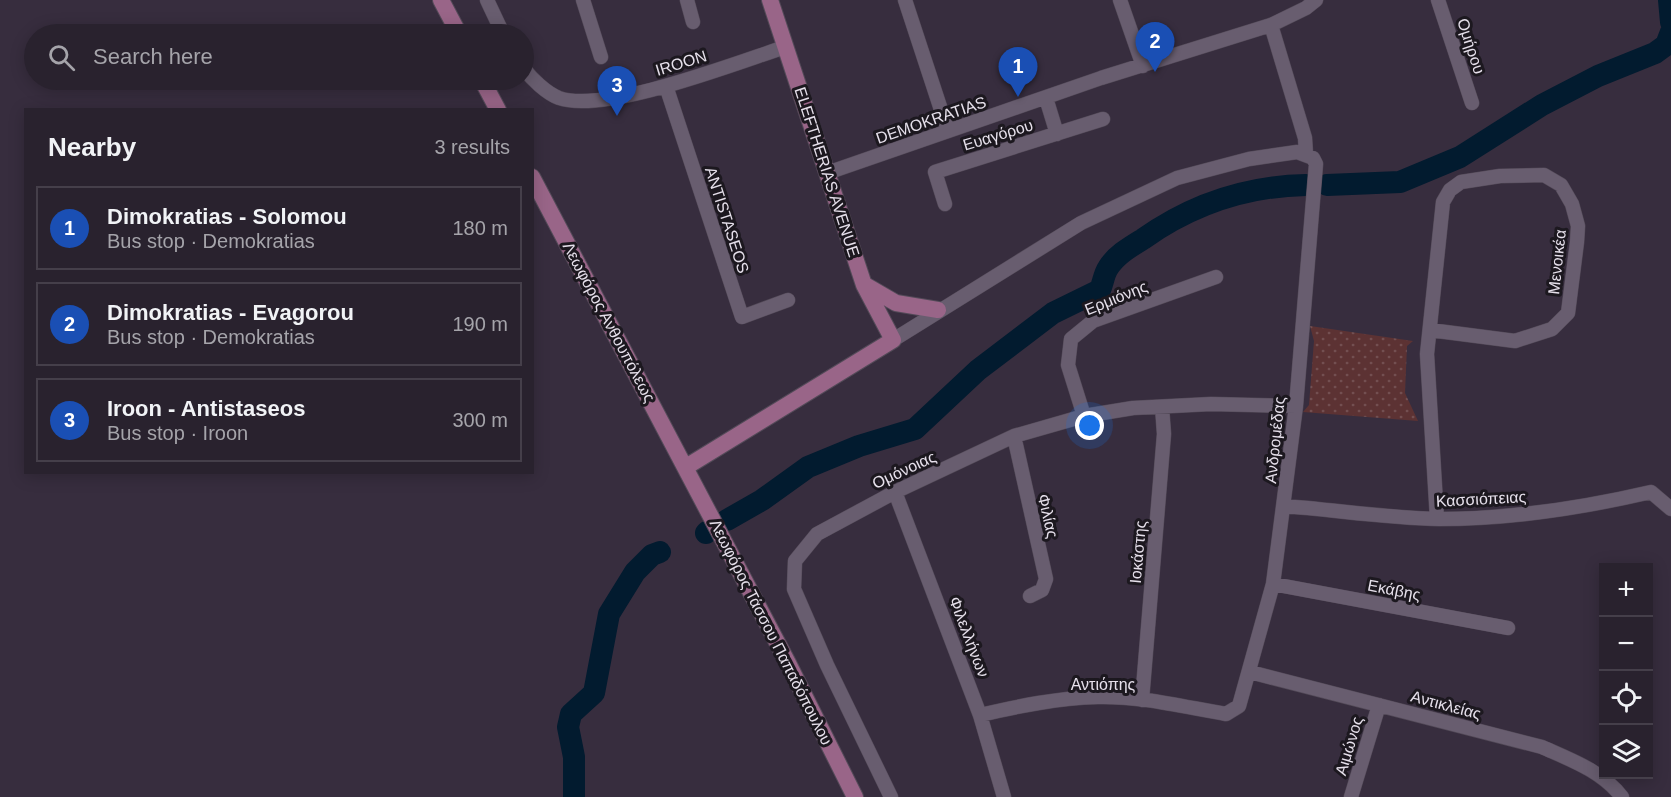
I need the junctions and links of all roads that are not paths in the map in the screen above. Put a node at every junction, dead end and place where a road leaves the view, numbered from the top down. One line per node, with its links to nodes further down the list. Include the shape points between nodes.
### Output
1 (441, 0): 11 (main road)
2 (487, 0): 12 (street)
3 (583, 0): 15 (street)
4 (687, 0): 10 (street)
5 (770, 0): 14 (main road, ELEFTHERIAS AVENUE)
6 (905, 0): 24 (street)
7 (1120, 0): 16 (street)
8 (1438, 0): 21 (street, Ομήρου)
9 (1308, 3): 13 (street, DEMOKRATIAS)
10 (693, 22)
11 (454, 24)
12 (498, 24)
13 (1271, 25): 16 (street, DEMOKRATIAS); 26 (street, Ανδρομέδας)
14 (785, 47): 18 (street, IROON); 27 (main road, ELEFTHERIAS AVENUE)
15 (601, 57)
16 (1143, 66): 20 (street, DEMOKRATIAS)
17 (534, 80): 18 (street, IROON, via 558,98 589,101)
18 (666, 86): 32 (street, ANTISTASEOS, via 742,317)
19 (487, 90): 22 (main road)
20 (1046, 98): 24 (street, DEMOKRATIAS); 25 (street)
21 (1472, 103)
22 (497, 108)
23 (1103, 119): 25 (street, Ευαγόρου)
24 (948, 131): 27 (street, DEMOKRATIAS)
25 (1057, 134): 29 (street, Ευαγόρου, via 935,172)
26 (1309, 156): 33 (street, via 1297,152 1249,159 1177,178 1081,223); 36 (street, Ανδρομέδας, via 1318,170)
27 (827, 173): 31 (main road, ELEFTHERIAS AVENUE)
28 (534, 181): 40 (main road, Λεωφόρος Ανθουπόλεως)
29 (945, 204)
30 (1216, 277): 38 (street, Ερμιόνης, via 1093,321 1071,339 1068,365)
31 (864, 285): 33 (main road, via 897,303); 35 (main road, ELEFTHERIAS AVENUE)
32 (788, 300)
33 (938, 310): 35 (street)
34 (1430, 330): 34 (street, Μενοικέα, via 1443,202 1450,190 1461,182 1500,176 1544,175 1561,185 1578,226 1568,313 1552,329 1515,341); 44 (street, Μενοικέα, via 1427,354)
35 (893, 340): 40 (main road)
36 (1296, 406): 37 (street, Ομόνοιας); 42 (street, Ανδρομέδας)
37 (1162, 407): 38 (street, Ομόνοιας); 49 (street, Ιοκάστης, via 1164,434)
38 (1084, 416): 39 (street, Ομόνοιας)
39 (1014, 436): 41 (street, Ομόνοιας); 46 (street, Φιλίας, via 1046,579 1042,590)
40 (686, 467): 53 (main road, Λεωφόρος Τάσσου Παπαδόπουλου)
41 (895, 492): 51 (street, Φιλελλήνων); 54 (street, Ομόνοιας, via 817,534 795,561 794,589 826,665)
42 (1284, 506): 44 (street, Κασσιόπειας); 45 (street, Ανδρομέδας)
43 (1671, 509): 44 (street, Κασσιόπειας, via 1652,492 1600,504 1497,517)
44 (1437, 519)
45 (1274, 584): 47 (street, Εκάβης); 48 (street, Ανδρομέδας)
46 (1030, 596)
47 (1508, 628)
48 (1250, 672): 50 (street, Αντικλείας); 52 (street, Ανδρομέδας, via 1239,706)
49 (1142, 700): 51 (street, Αντιόπης, via 1088,698); 52 (street, Αντιόπης)
50 (1379, 705): 56 (street, Αιμώνος); 57 (street, Αντικλείας, via 1542,747 1586,767)
51 (980, 714): 55 (street, Φιλελλήνων)
52 (1226, 714)
53 (855, 797)
54 (891, 797)
55 (1004, 797)
56 (1351, 797)
57 (1622, 797)

